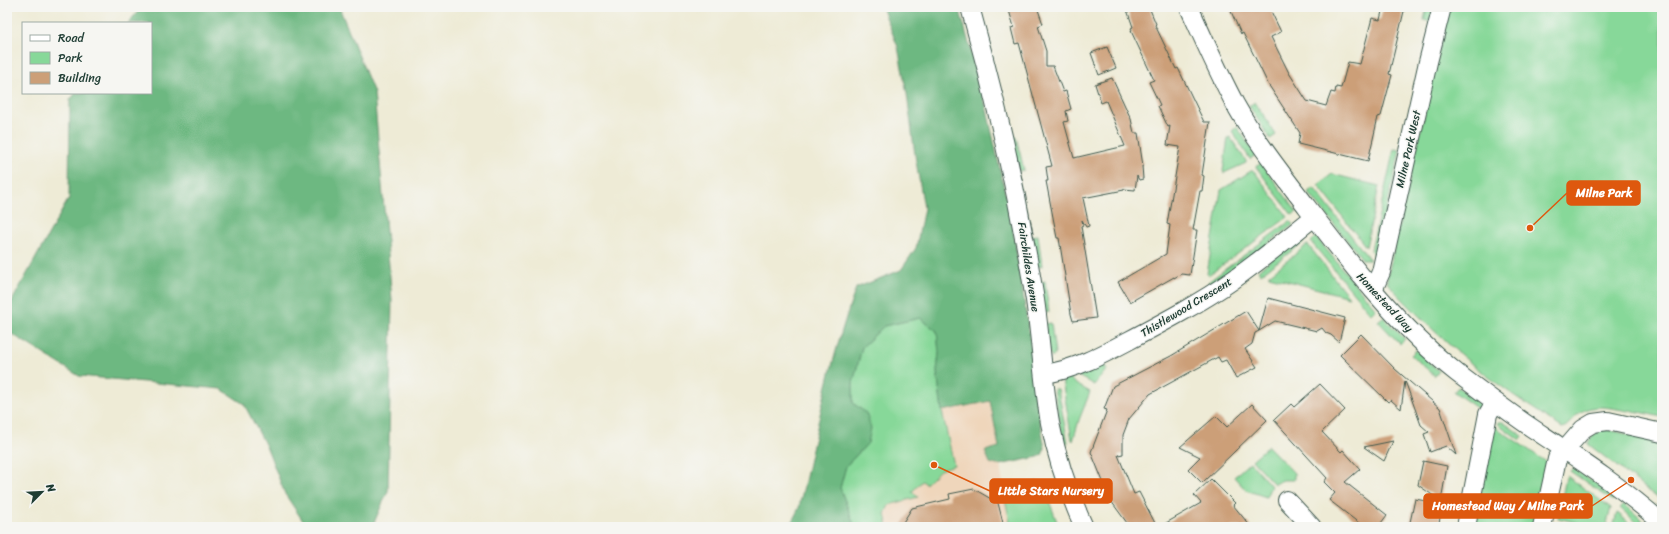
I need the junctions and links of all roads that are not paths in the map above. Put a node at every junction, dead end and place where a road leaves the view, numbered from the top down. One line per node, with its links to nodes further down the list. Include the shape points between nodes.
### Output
1 (970, 7): 6 (street, Fairchildes Avenue, via 1019,210 1035,301)
2 (1189, 7): 4 (street, Homestead Way, via 1244,119)
3 (1442, 7): 5 (street, Milne Park West, via 1381,272)
4 (1314, 217): 5 (street, Homestead Way); 6 (street, Thistlewood Crescent, via 1232,280 1181,312 1110,351 1059,372)
5 (1372, 290): 7 (street, Homestead Way, via 1428,348)
6 (1044, 374): 12 (street, Fairchildes Avenue, via 1053,439 1068,490)
7 (1495, 402): 9 (street, Homestead Way); 14 (street, via 1488,414)
8 (1662, 433): 9 (street, via 1608,421 1598,422 1583,429)
9 (1564, 449): 11 (street, Homestead Way, via 1615,485); 15 (street, via 1557,459)
10 (1287, 500): 13 (street)
11 (1662, 523)
12 (1084, 527)
13 (1312, 527)
14 (1466, 527)
15 (1542, 527)

